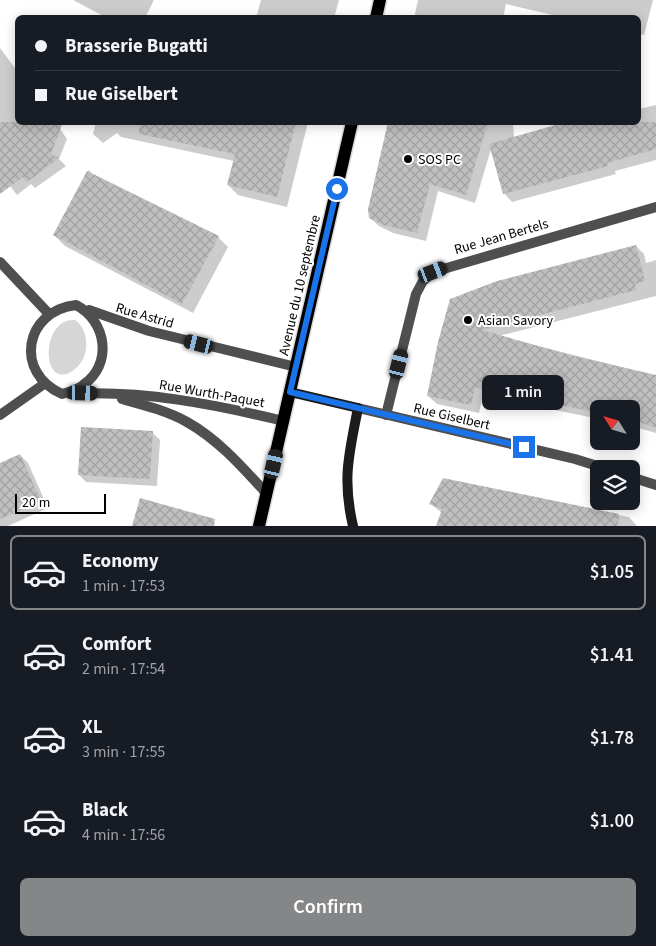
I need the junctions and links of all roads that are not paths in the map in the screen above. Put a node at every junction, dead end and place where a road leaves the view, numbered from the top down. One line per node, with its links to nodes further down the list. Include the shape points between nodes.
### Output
1 (380, 0): 2 (main road)
2 (377, 15)
3 (351, 125): 8 (main road, Avenue du 10 septembre)
4 (656, 207): 14 (street, Rue Jean Bertels, via 433,272 416,294)
5 (0, 262): 7 (street)
6 (76, 305): 7 (street); 8 (street, Rue Astrid, via 126,325); 11 (street, via 98,326 102,336 102,358 92,378)
7 (49, 314): 9 (street, via 36,329 31,348 34,367)
8 (296, 367): 10 (main road, Avenue du 10 septembre)
9 (44, 384): 11 (street); 15 (street)
10 (290, 392): 13 (street, Rue Giselbert); 16 (main road, Avenue du 10 septembre)
11 (62, 394): 12 (street, Rue Wurth-Paquet)
12 (104, 394): 16 (street, Rue Wurth-Paquet, via 192,400); 20 (street, Rue Wurth-Paquet, via 150,406 188,422 227,452)
13 (358, 408): 14 (street, Rue Giselbert); 22 (street, via 346,465 348,507)
14 (386, 414): 17 (street, Rue Giselbert)
15 (0, 415)
16 (284, 421): 20 (main road, Avenue du 10 septembre)
17 (590, 464)
18 (640, 480): 19 (street)
19 (656, 485)
20 (267, 494): 21 (main road, Avenue du 10 septembre)
21 (259, 526)
22 (353, 526)

